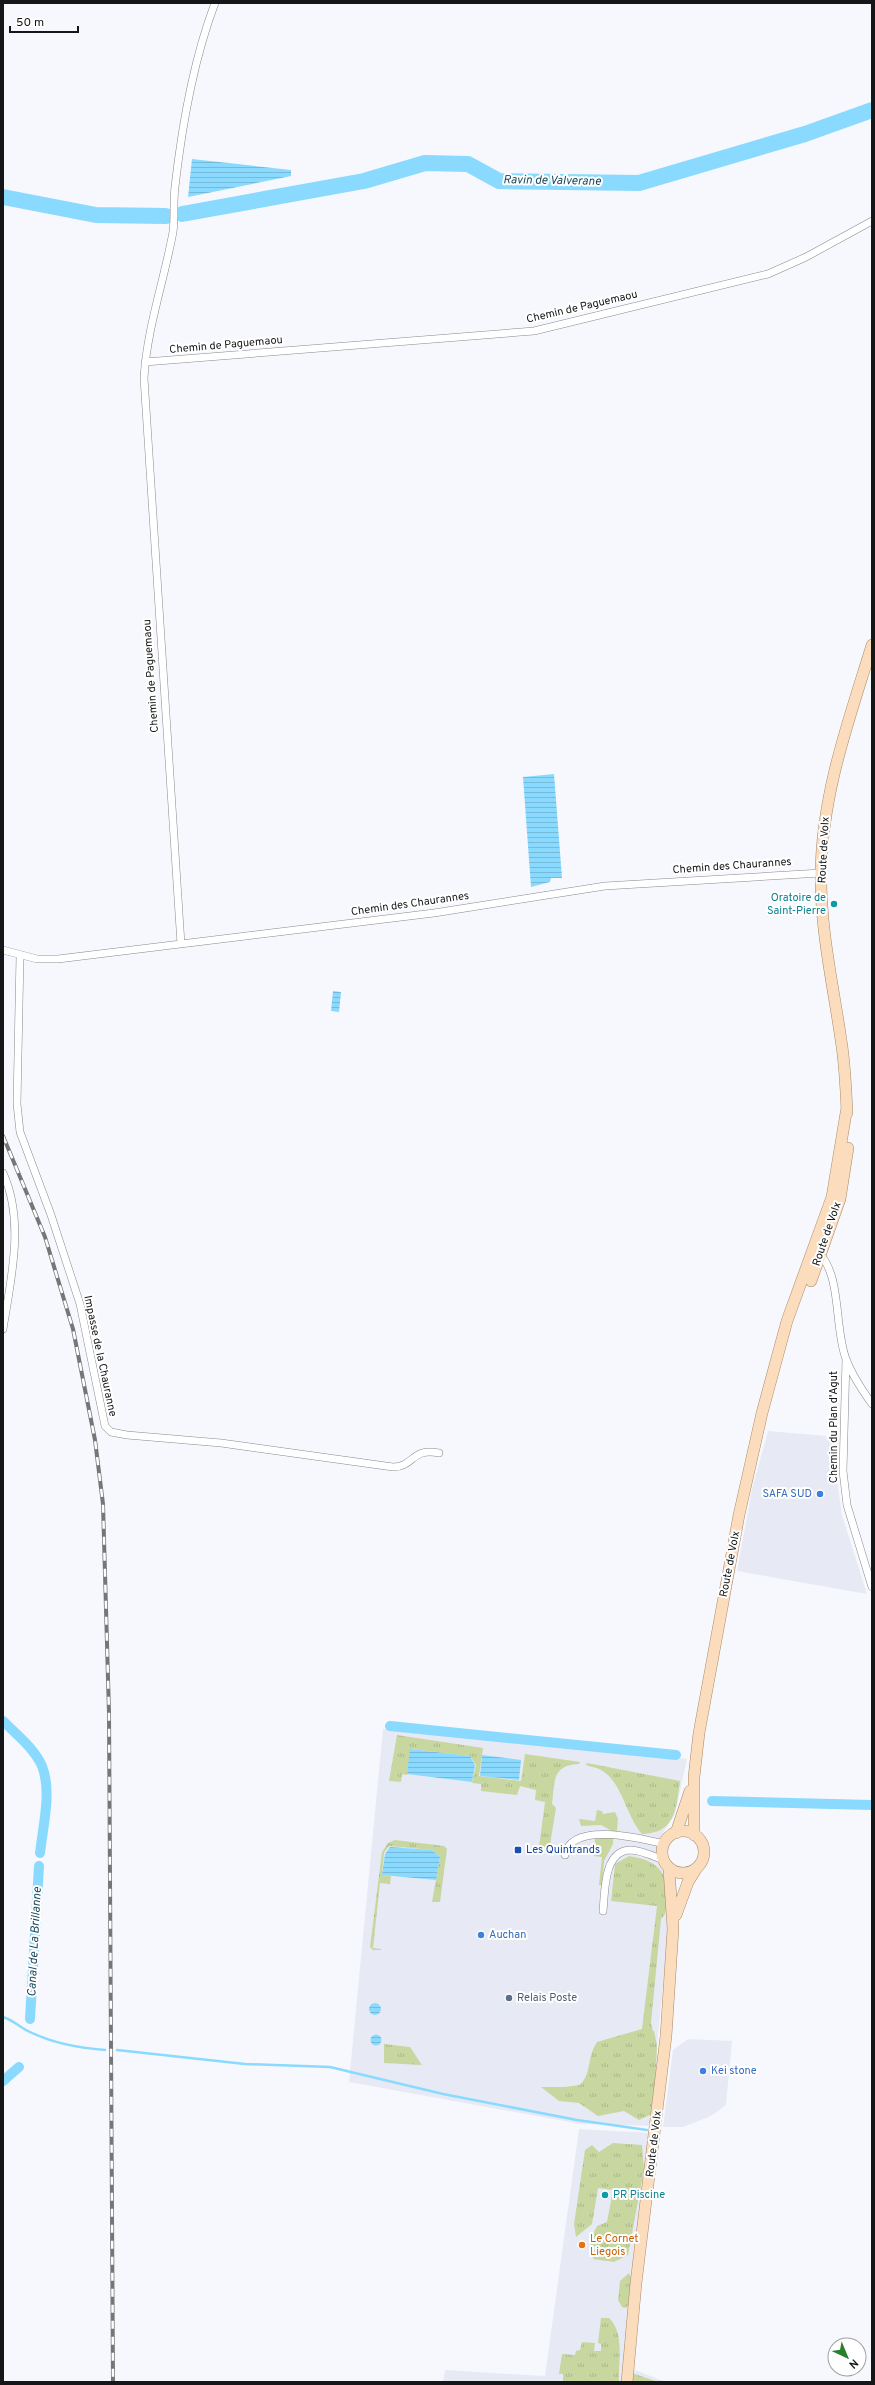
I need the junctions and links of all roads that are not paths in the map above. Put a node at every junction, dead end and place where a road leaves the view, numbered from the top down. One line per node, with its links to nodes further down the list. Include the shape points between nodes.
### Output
1 (215, 3): 3 (street, via 203,36 189,102 175,186 172,234 148,336)
2 (872, 221): 3 (street, Chemin de Paguemaou, via 768,274 538,330)
3 (145, 362): 6 (street, Chemin de Paguemaou, via 147,450)
4 (872, 646): 5 (main road, Route de Volx, via 830,789)
5 (821, 873): 6 (street, Chemin des Chaurannes, via 605,886 434,913); 9 (main road, Route de Volx, via 826,945 842,1042)
6 (181, 944): 8 (street, Chemin des Chaurannes, via 50,960)
7 (3, 950): 8 (street, Chemin des Chaurannes)
8 (20, 956): 17 (street, Impasse de la Chauranne, via 17,1104 20,1132 80,1304 105,1426 112,1432 127,1436 221,1444 393,1467 402,1466 422,1452)
9 (847, 1107): 11 (main road, Route de Volx); 12 (main road, Route de Volx, via 846,1169 839,1204)
10 (3, 1173): 13 (street, via 12,1197 14,1223 11,1276)
11 (832, 1197): 12 (street, via 833,1209 820,1248); 14 (main road, Route de Volx, via 787,1321)
12 (821, 1254): 14 (main road, Route de Volx, via 792,1327); 15 (street, via 831,1274)
13 (3, 1329)
14 (778, 1354): 19 (main road, Route de Volx, via 762,1413 740,1515 708,1680)
15 (846, 1359): 16 (street); 18 (street, Chemin du Plan d'Agut, via 843,1471 847,1505)
16 (872, 1404)
17 (439, 1453)
18 (872, 1587)
19 (694, 1777): 20 (main road, Route de Volx); 21 (main road, Route de Volx)
20 (676, 1833): 21 (main road); 22 (main road)
21 (694, 1835): 25 (main road, via 704,1851 703,1858)
22 (664, 1844): 23 (street, via 618,1836 584,1835 569,1844); 24 (main road)
23 (565, 1855)
24 (666, 1864): 25 (main road, via 683,1873); 26 (street, via 630,1850 616,1856 609,1865); 27 (main road, Route de Volx)
25 (696, 1868): 27 (main road, Route de Volx, via 684,1892)
26 (603, 1911)
27 (673, 1929): 28 (main road, Route de Volx, via 666,2036 636,2284)
28 (627, 2382)

